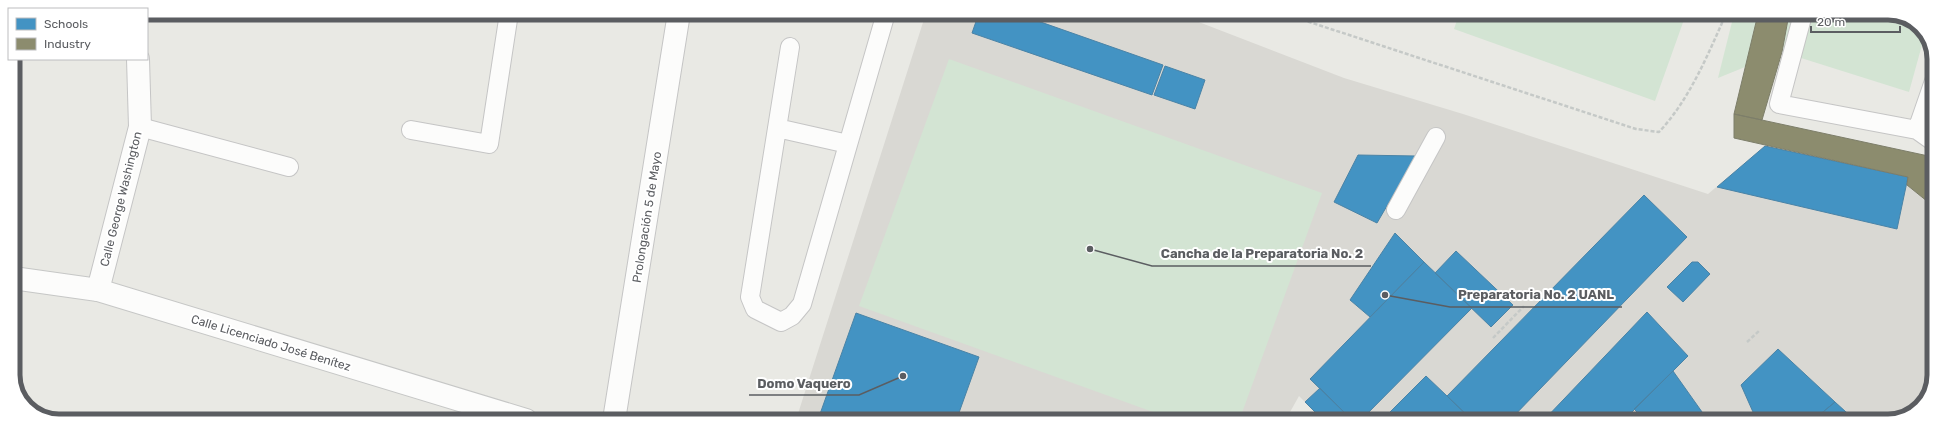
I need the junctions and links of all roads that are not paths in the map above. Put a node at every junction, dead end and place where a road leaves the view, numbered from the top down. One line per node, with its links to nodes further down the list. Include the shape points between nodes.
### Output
1 (508, 20): 10 (lane, via 489,144)
2 (674, 20): 20 (street, Prolongación 5 de Mayo)
3 (884, 20): 14 (lane)
4 (1801, 20): 11 (lane, via 1779,104)
5 (790, 47): 9 (lane)
6 (138, 60): 8 (street, Calle George Washington)
7 (1927, 101): 11 (lane)
8 (140, 127): 15 (lane); 18 (street, Calle George Washington)
9 (777, 128): 14 (lane); 14 (lane, via 750,297 755,309 781,322 792,316 802,304)
10 (410, 130)
11 (1917, 130): 13 (lane)
12 (1436, 137): 16 (lane)
13 (1927, 137)
14 (848, 144)
15 (290, 167)
16 (1396, 210)
17 (20, 279): 18 (street, Calle Licenciado José Benítez)
18 (98, 290): 19 (street, Calle Licenciado José Benítez)
19 (506, 414)
20 (615, 414)

